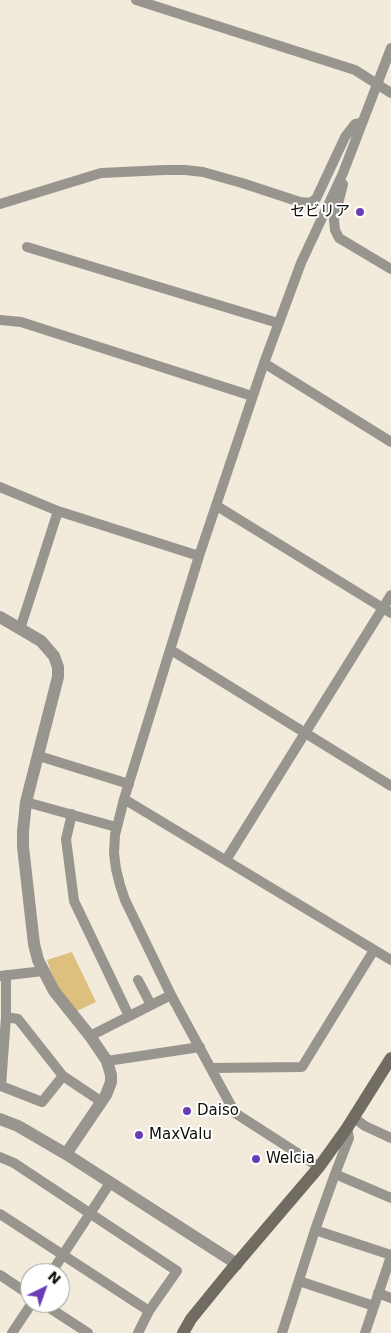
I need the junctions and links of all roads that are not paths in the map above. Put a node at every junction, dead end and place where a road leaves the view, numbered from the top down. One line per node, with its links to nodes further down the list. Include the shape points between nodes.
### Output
1 (136, 0): 2 (street)
2 (166, 4): 4 (street, via 355,70)
3 (391, 48): 4 (street)
4 (377, 85): 5 (street); 6 (street)
5 (391, 94)
6 (361, 124): 7 (street); 8 (street, via 355,124 344,137 316,199 310,203 203,172 164,170 101,172)
7 (343, 173): 10 (street, via 334,220 339,238); 12 (street, via 301,263)
8 (0, 204)
9 (27, 247): 12 (street)
10 (391, 269)
11 (0, 320): 14 (street, via 21,322)
12 (278, 323): 13 (street)
13 (264, 363): 14 (street); 15 (street)
14 (252, 396): 17 (street)
15 (391, 442)
16 (0, 487): 18 (street)
17 (217, 506): 19 (street); 21 (street)
18 (58, 512): 19 (street); 23 (street)
19 (199, 556): 24 (street)
20 (391, 595): 21 (street)
21 (387, 610): 25 (street)
22 (0, 617): 23 (street)
23 (20, 629): 26 (street, via 49,648 58,667)
24 (171, 650): 25 (street); 27 (street)
25 (306, 734): 28 (street); 33 (street)
26 (39, 756): 27 (street); 30 (street)
27 (129, 784): 29 (street)
28 (391, 786)
29 (124, 799): 32 (street); 33 (street)
30 (26, 802): 31 (street); 36 (street, via 23,847 34,944)
31 (72, 814): 32 (street); 41 (street, via 66,839 74,901)
32 (116, 827): 39 (street, via 114,852 120,885)
33 (226, 860): 34 (street)
34 (374, 950): 35 (street); 47 (street, via 302,1067)
35 (391, 960)
36 (43, 971): 37 (street); 43 (street, via 54,991)
37 (3, 975): 42 (street)
38 (138, 980): 40 (street)
39 (171, 995): 40 (street); 44 (street)
40 (151, 1005): 41 (street)
41 (128, 1016): 43 (street)
42 (6, 1017): 48 (street, via 18,1019); 48 (street, via 1,1086 42,1102)
43 (90, 1036): 46 (street)
44 (200, 1047): 46 (street); 47 (street)
45 (391, 1058): 51 (main road)
46 (107, 1061): 49 (street, via 111,1082)
47 (211, 1068): 55 (street, via 235,1113)
48 (63, 1076): 49 (street)
49 (102, 1102): 53 (street)
50 (0, 1119): 53 (street)
51 (350, 1123): 52 (street); 55 (main road); 56 (street, via 349,1138)
52 (391, 1138)
53 (66, 1154): 57 (street)
54 (0, 1157): 59 (street)
55 (319, 1167): 65 (main road)
56 (335, 1174): 58 (street); 61 (street)
57 (110, 1183): 59 (street); 65 (street)
58 (391, 1198)
59 (90, 1212): 62 (street); 72 (street, via 177,1271)
60 (0, 1214): 62 (street)
61 (315, 1230): 63 (street); 67 (street)
62 (62, 1255): 64 (street); 72 (street)
63 (391, 1256): 69 (street)
64 (57, 1263)
65 (237, 1264): 78 (main road)
66 (0, 1275): 68 (street)
67 (299, 1281): 71 (street); 79 (street)
68 (20, 1288)
69 (378, 1293): 70 (street); 71 (street)
70 (391, 1298)
71 (374, 1306): 80 (street)
72 (149, 1312): 77 (street)
73 (25, 1313): 75 (street)
74 (57, 1313): 76 (street)
75 (12, 1333)
76 (88, 1333)
77 (138, 1333)
78 (183, 1333)
79 (282, 1333)
80 (365, 1333)

